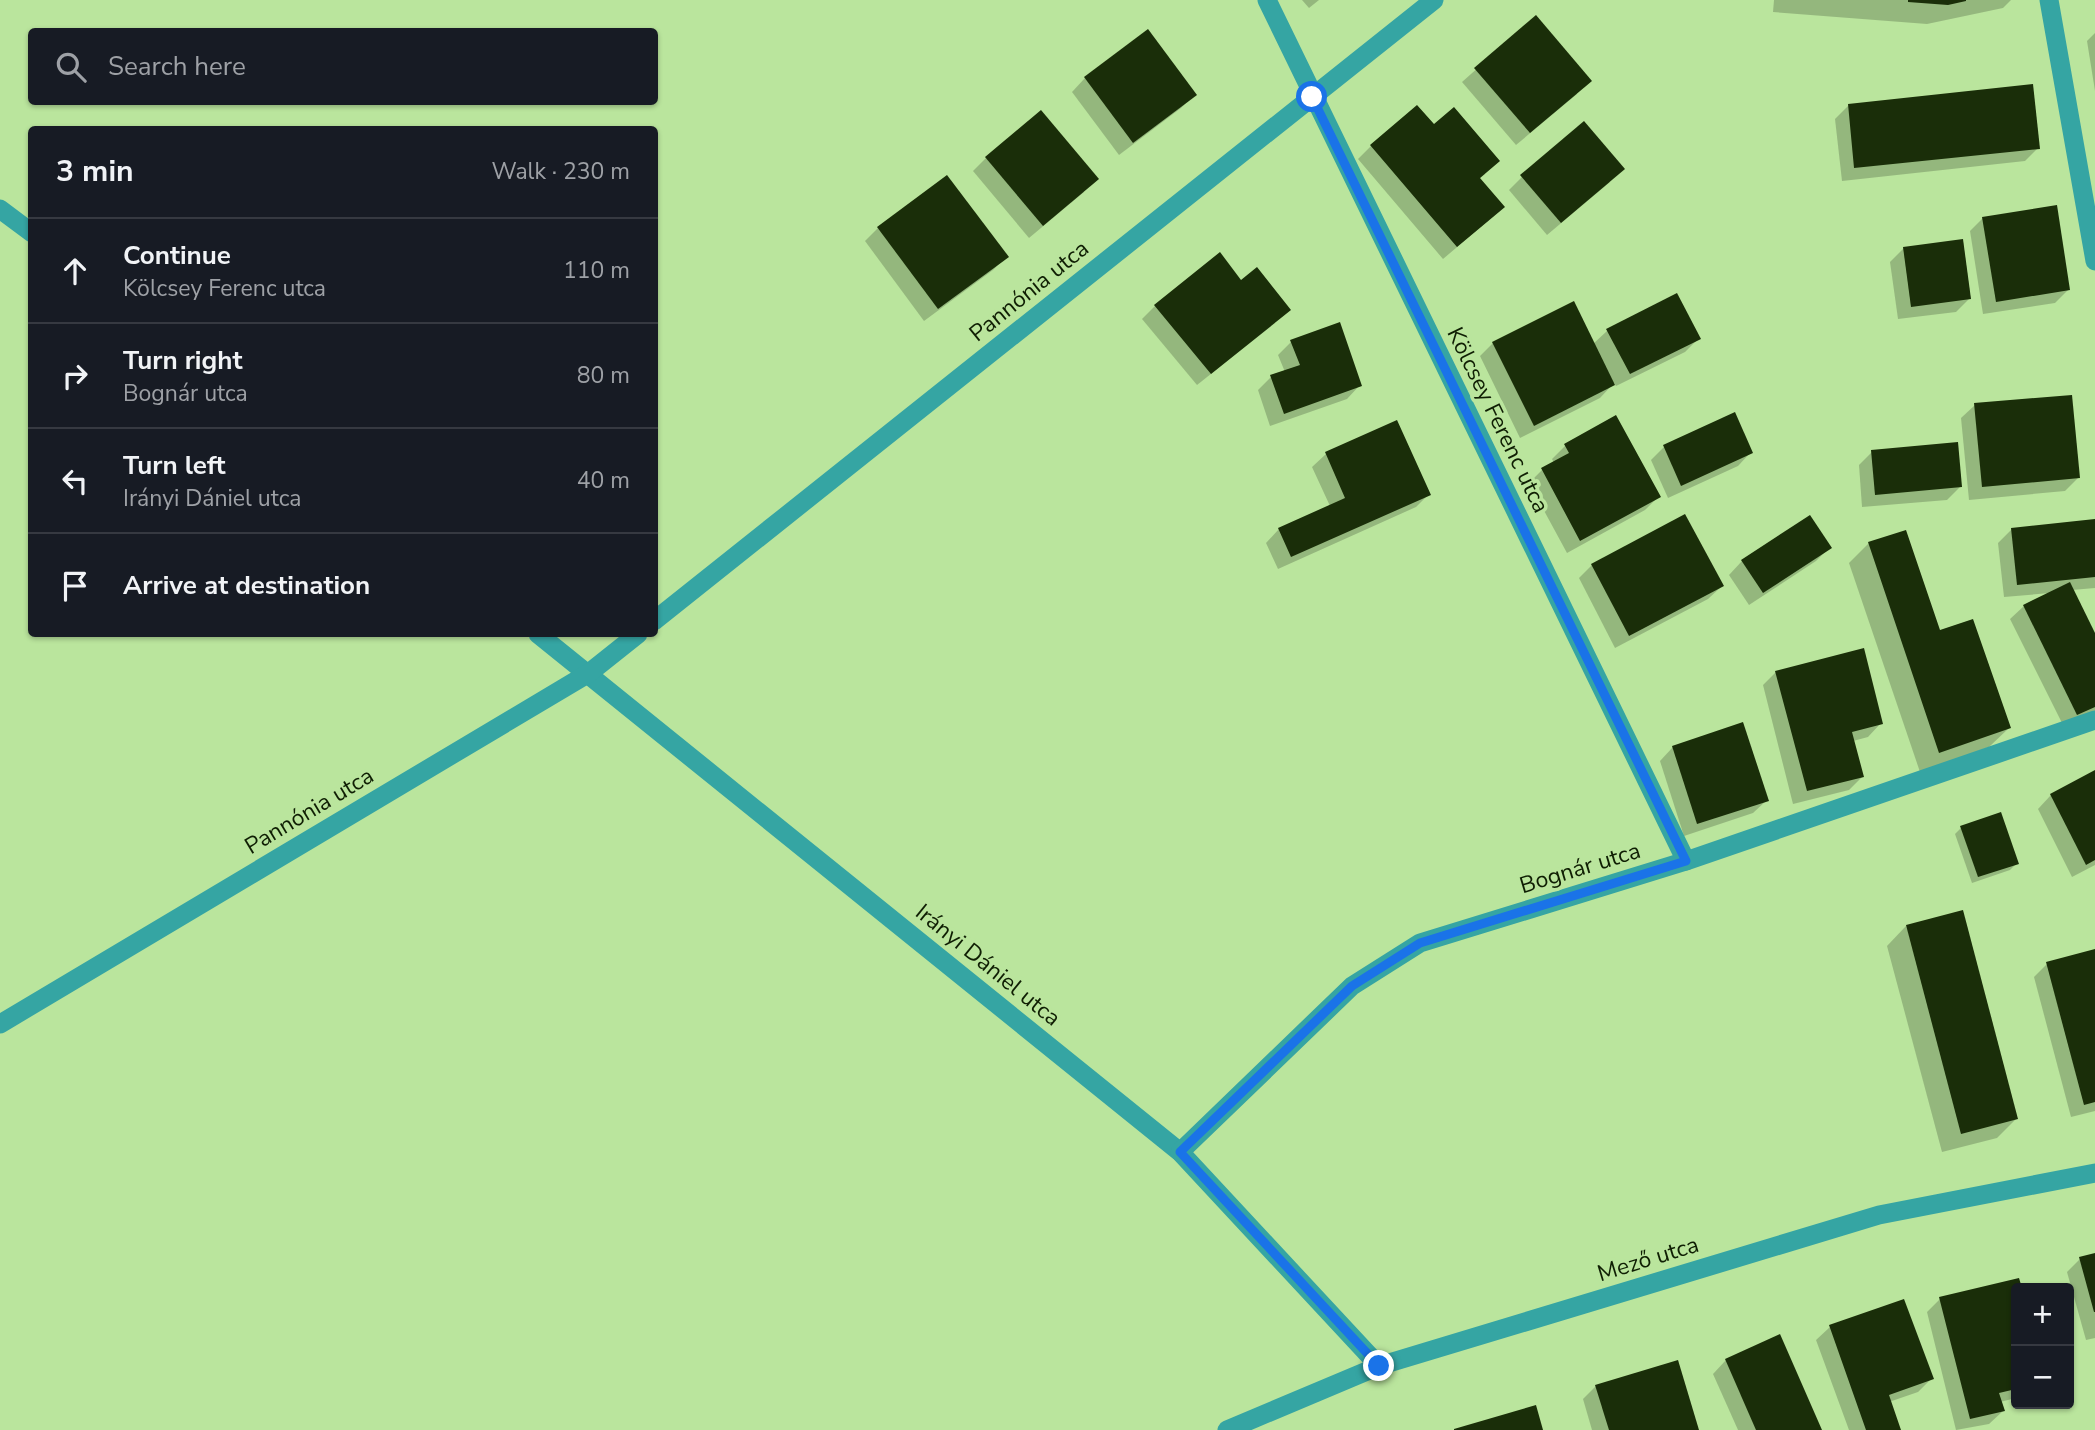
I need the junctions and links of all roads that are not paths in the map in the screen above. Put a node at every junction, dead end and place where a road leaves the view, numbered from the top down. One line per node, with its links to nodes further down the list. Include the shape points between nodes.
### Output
1 (1267, 0): 4 (street, Kölcsey Ferenc utca)
2 (1434, 0): 4 (street, Pannónia utca)
3 (2049, 0): 7 (street)
4 (1312, 97): 8 (street, Pannónia utca); 13 (street, Kölcsey Ferenc utca)
5 (0, 209): 6 (street)
6 (28, 230)
7 (2095, 261)
8 (658, 618)
9 (542, 637): 11 (street, Irányi Dániel utca)
10 (634, 637): 11 (street, Pannónia utca)
11 (589, 673): 14 (street, Pannónia utca); 15 (street, Irányi Dániel utca)
12 (2095, 720): 13 (street, Bognár utca)
13 (1686, 861): 15 (street, Bognár utca, via 1420,943 1352,986)
14 (0, 1024)
15 (1180, 1152): 17 (street, Irányi Dániel utca)
16 (2095, 1173): 17 (street, Mező utca, via 1879,1215)
17 (1379, 1366): 18 (street, Mező utca)
18 (1227, 1430)

